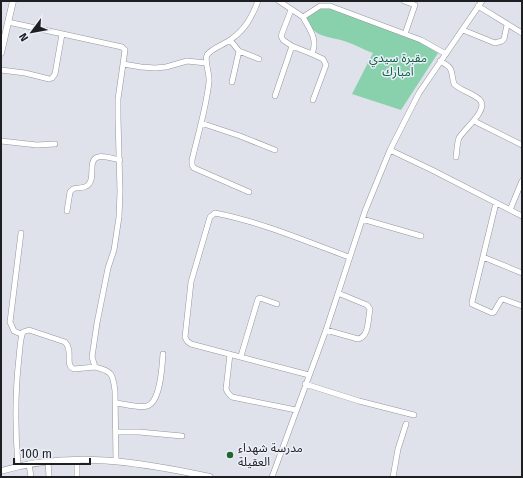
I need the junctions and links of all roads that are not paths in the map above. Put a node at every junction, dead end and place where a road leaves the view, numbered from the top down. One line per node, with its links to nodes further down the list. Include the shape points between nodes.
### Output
1 (13, 1): 10 (street)
2 (258, 1): 16 (street, via 245,27)
3 (279, 1): 8 (street)
4 (404, 1): 6 (street)
5 (482, 1): 7 (street)
6 (416, 3): 15 (street)
7 (478, 6): 11 (street); 12 (street)
8 (291, 10): 9 (street); 17 (street, via 281,36)
9 (303, 17): 15 (street, via 320,6 330,6); 20 (street, via 315,44)
10 (8, 22): 14 (street); 19 (street)
11 (507, 25): 12 (street, via 504,39 499,43); 13 (street)
12 (462, 30): 21 (street)
13 (522, 33)
14 (62, 34): 25 (street, via 124,48); 26 (street, via 55,74 52,78)
15 (405, 34): 21 (street)
16 (230, 40): 18 (street); 24 (street, via 210,52 206,57)
17 (292, 46): 20 (street); 28 (street)
18 (239, 51): 22 (street); 27 (street)
19 (1, 53)
20 (312, 54): 29 (street, via 323,59 326,65)
21 (446, 54): 23 (street)
22 (259, 59)
23 (440, 61): 30 (street, via 451,69 454,84 480,99 483,104); 36 (street, via 419,93)
24 (206, 63): 25 (street, via 187,61 155,68); 31 (street, via 210,80)
25 (123, 64): 38 (street, via 118,112)
26 (1, 70)
27 (232, 82)
28 (276, 96)
29 (313, 100)
30 (474, 121): 34 (street); 37 (street, via 459,139)
31 (202, 123): 35 (street); 40 (street, via 192,166)
32 (1, 141): 33 (street)
33 (55, 144)
34 (522, 145)
35 (275, 150)
36 (390, 150): 41 (street); 45 (street)
37 (456, 157)
38 (120, 160): 43 (street, via 102,157 94,159 92,180 89,185 77,187 70,192); 59 (street, via 119,217 97,324 92,357)
39 (522, 181): 42 (street)
40 (249, 192)
41 (496, 203): 42 (street); 48 (street)
42 (510, 210): 44 (street)
43 (67, 211)
44 (522, 216)
45 (362, 220): 47 (street); 49 (street)
46 (21, 233): 55 (street, via 10,322 14,331)
47 (421, 236)
48 (483, 257): 50 (street); 53 (street, via 472,304 492,313 503,299)
49 (349, 258): 51 (street); 57 (street, via 290,235 212,214 191,282 185,337 192,344)
50 (522, 273)
51 (338, 293): 54 (street); 54 (street, via 362,302 370,309 366,334 358,339)
52 (277, 304): 58 (street, via 258,299)
53 (522, 306)
54 (326, 330): 60 (street)
55 (22, 334): 59 (street, via 29,330 65,342 70,350 71,368); 72 (street, via 15,405)
56 (163, 354): 62 (street, via 160,382 153,402 148,406)
57 (230, 354): 58 (street); 63 (street, via 226,388 232,397)
58 (241, 356): 60 (street)
59 (95, 367): 62 (street, via 111,373)
60 (309, 374): 61 (street)
61 (305, 384): 63 (street); 64 (street)
62 (116, 403): 66 (street)
63 (296, 410): 79 (street)
64 (414, 415)
65 (406, 424): 80 (street, via 398,448)
66 (116, 432): 67 (street); 69 (street)
67 (182, 436)
68 (77, 460): 69 (street); 70 (street); 77 (street)
69 (116, 461): 74 (street)
70 (48, 462): 71 (street); 76 (street)
71 (29, 464): 72 (street); 75 (street)
72 (18, 466): 73 (street)
73 (1, 471)
74 (189, 475): 78 (street)
75 (31, 477)
76 (50, 477)
77 (77, 477)
78 (210, 477)
79 (272, 477)
80 (393, 477)

